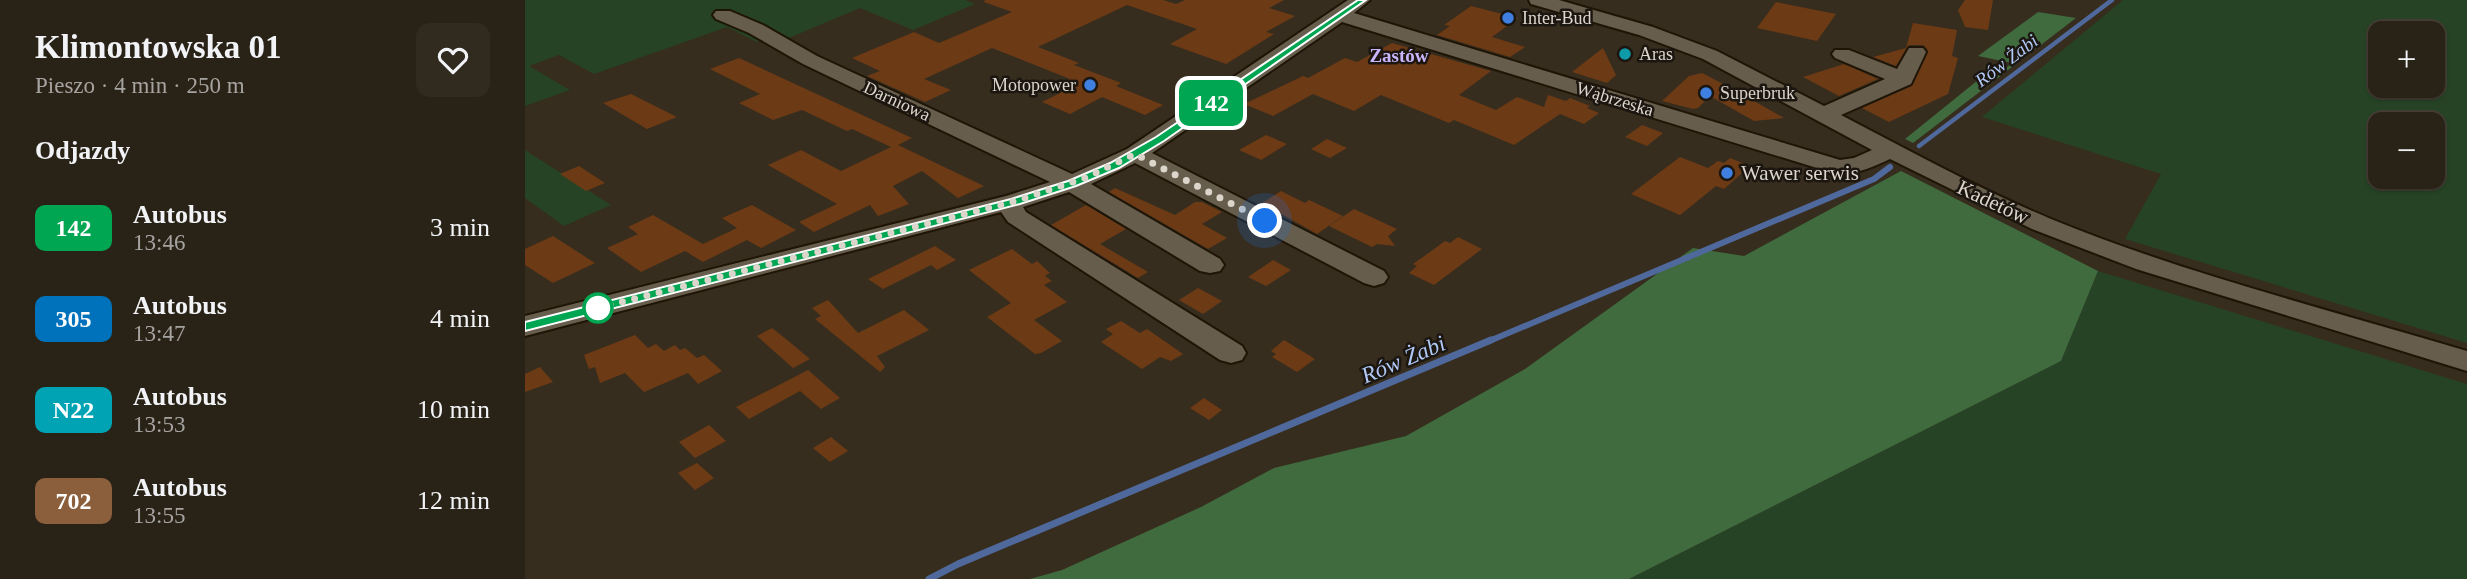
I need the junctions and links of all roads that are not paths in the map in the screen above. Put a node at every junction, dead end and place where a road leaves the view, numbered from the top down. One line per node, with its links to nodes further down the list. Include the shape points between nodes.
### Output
1 (1361, 0): 4 (street)
2 (1538, 0): 8 (street, Kadetów, via 1686,46)
3 (723, 15): 11 (street, Darniowa)
4 (1339, 15): 9 (street, Wąbrzeska, via 1839,167 1860,164); 10 (street)
5 (1916, 51): 7 (street)
6 (1842, 54): 7 (street)
7 (1903, 79): 8 (street)
8 (1825, 114): 9 (street, Kadetów)
9 (1891, 150): 17 (street, Kadetów, via 2020,215 2123,254)
10 (1135, 154): 11 (street); 14 (street)
11 (1072, 183): 12 (street); 13 (street, Darniowa)
12 (1008, 203): 15 (street); 16 (street, via 1017,217)
13 (1210, 265)
14 (1374, 278)
15 (525, 326)
16 (1231, 353)
17 (2467, 360)

